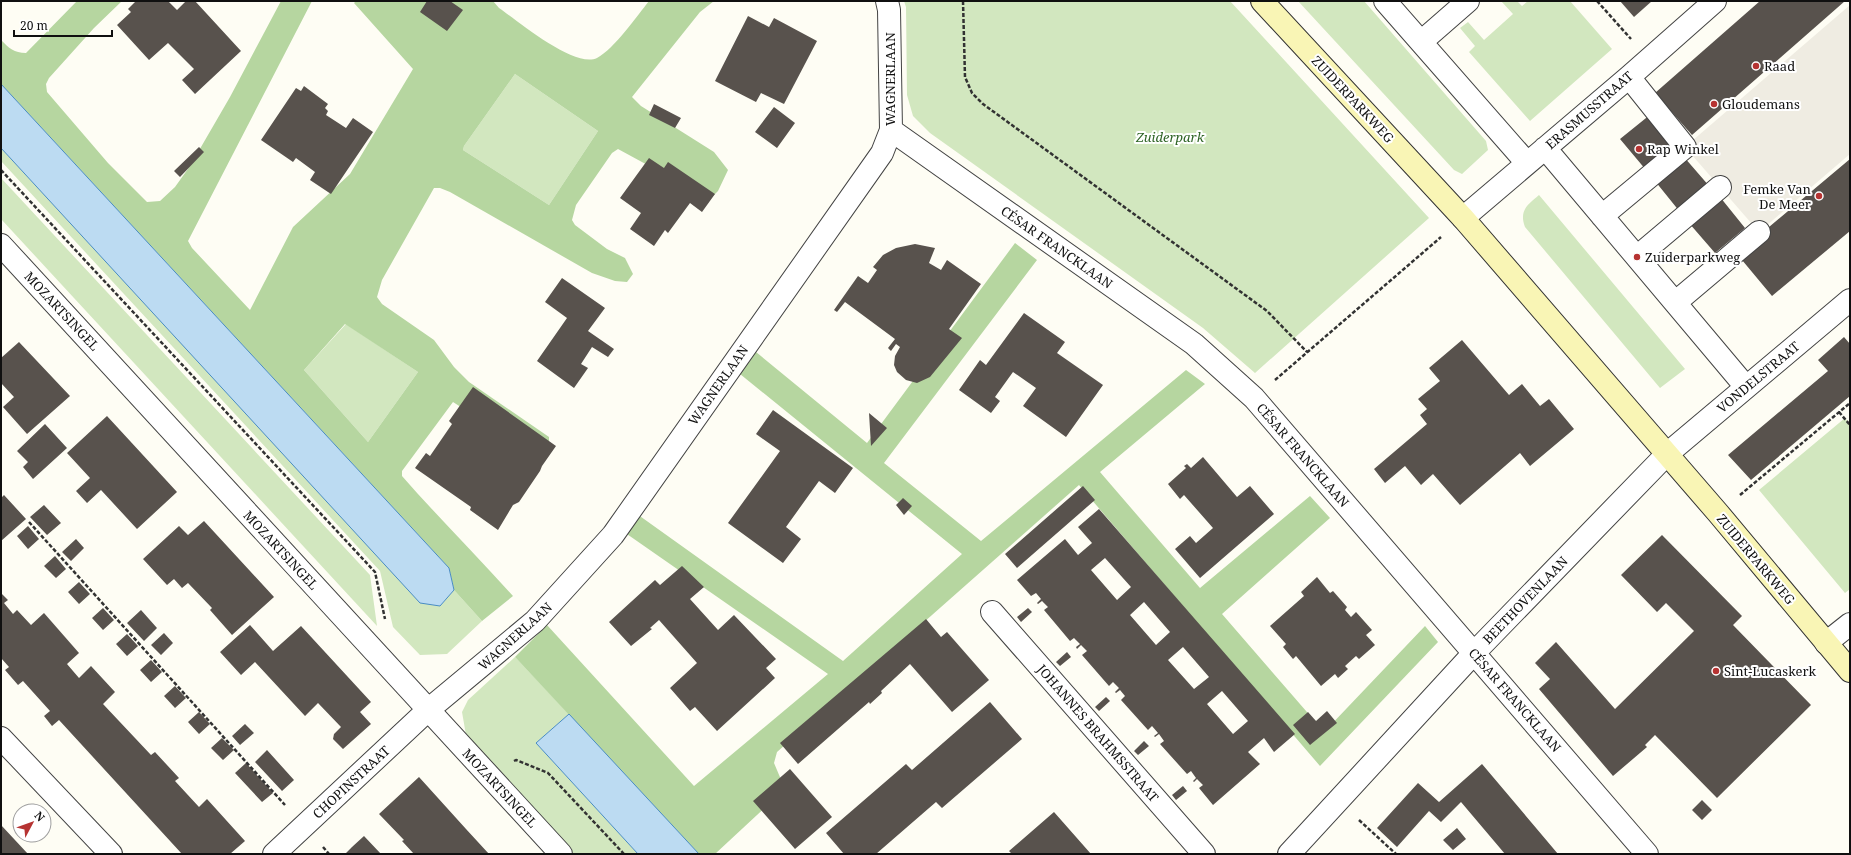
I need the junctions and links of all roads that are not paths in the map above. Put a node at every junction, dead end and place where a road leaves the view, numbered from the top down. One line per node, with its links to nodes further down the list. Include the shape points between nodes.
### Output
1 (887, 1): 8 (street, WAGNERLAAN, via 890,10)
2 (1262, 1): 13 (street, ZUIDERPARKWEG)
3 (1385, 1): 6 (street)
4 (1468, 1): 6 (street)
5 (1715, 1): 7 (street, ERASMUSSTRAAT)
6 (1421, 42): 10 (street)
7 (1629, 77): 9 (street, ERASMUSSTRAAT); 12 (street, via 1685,146)
8 (891, 130): 24 (street, CÉSAR FRANCKLAAN, via 1194,344 1254,398); 26 (street, WAGNERLAAN, via 882,153 613,536 535,621)
9 (1545, 148): 10 (street, ERASMUSSTRAAT); 12 (street)
10 (1527, 163): 13 (street, ERASMUSSTRAAT)
11 (1720, 187): 16 (street)
12 (1602, 216): 16 (street)
13 (1463, 218): 20 (street, ZUIDERPARKWEG)
14 (1759, 232): 18 (street)
15 (1, 245): 26 (street, MOZARTSINGEL)
16 (1637, 257): 18 (street)
17 (1850, 300): 19 (street, VONDELSTRAAT)
18 (1676, 302): 19 (street)
19 (1746, 387): 20 (street, VONDELSTRAAT)
20 (1667, 454): 23 (street, ZUIDERPARKWEG); 24 (street, BEETHOVENLAAN)
21 (992, 612): 31 (street, JOHANNES BRAHMSSTRAAT)
22 (1850, 624): 23 (street)
23 (1826, 643): 25 (street, ZUIDERPARKWEG)
24 (1474, 652): 32 (street, BEETHOVENLAAN); 33 (street, CÉSAR FRANCKLAAN)
25 (1850, 671)
26 (428, 710): 29 (street, CHOPINSTRAAT); 30 (street, MOZARTSINGEL)
27 (1, 738): 28 (street)
28 (111, 854)
29 (274, 854)
30 (561, 854)
31 (1204, 854)
32 (1289, 854)
33 (1647, 854)

